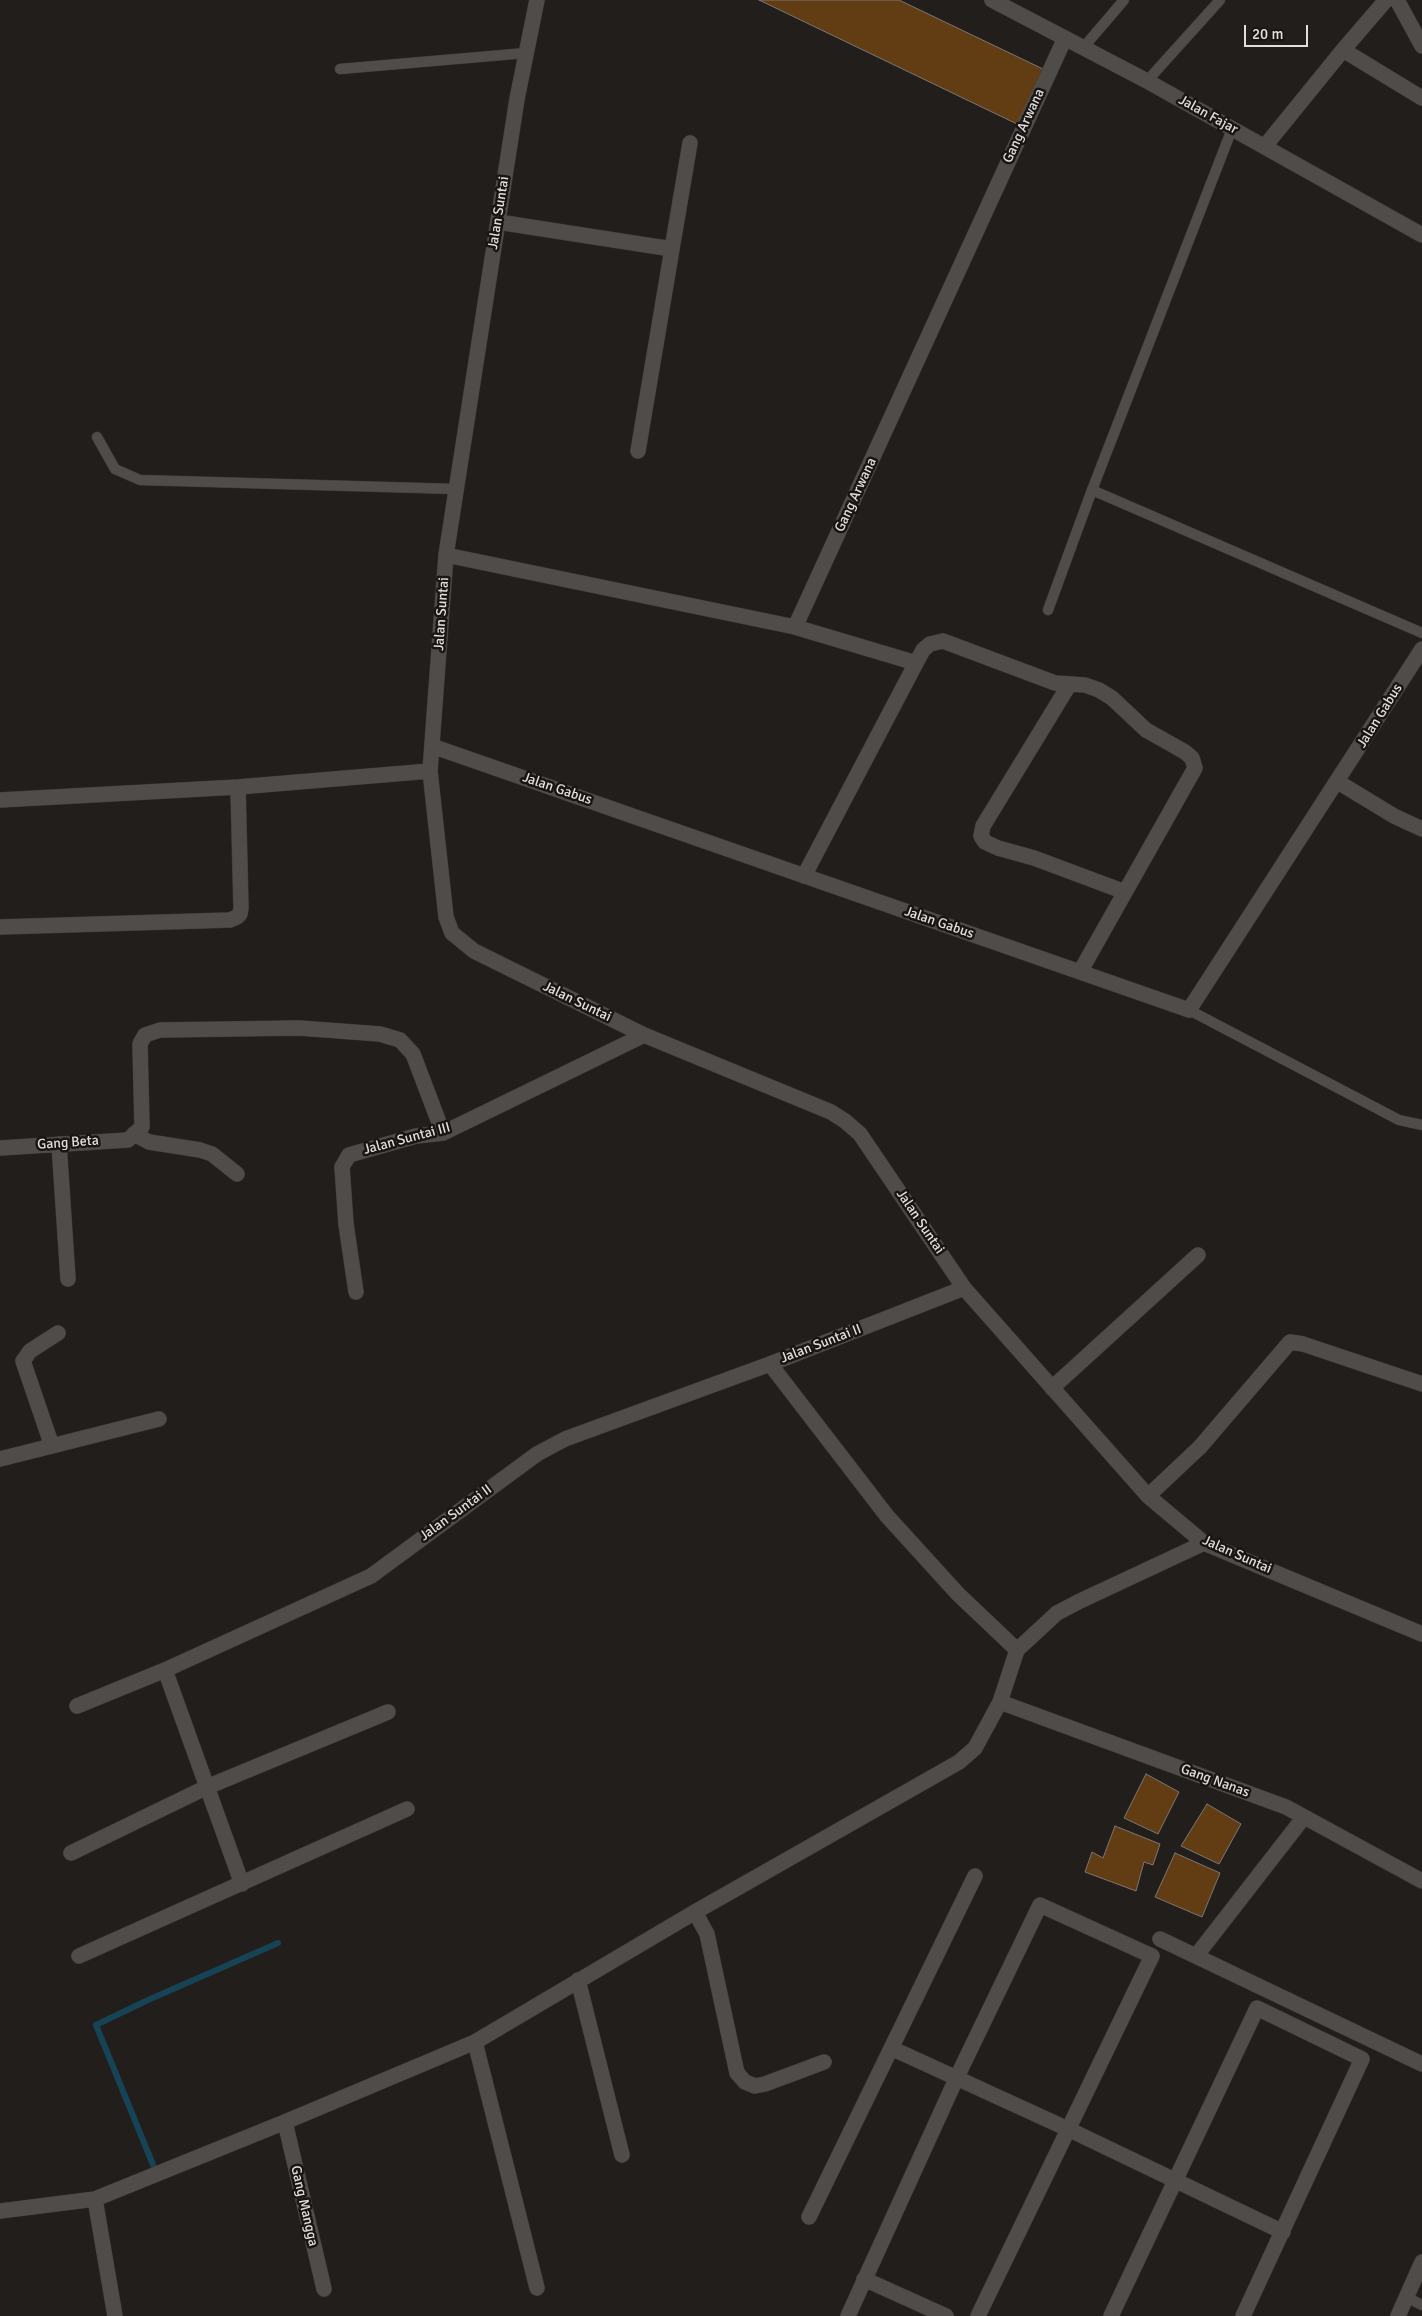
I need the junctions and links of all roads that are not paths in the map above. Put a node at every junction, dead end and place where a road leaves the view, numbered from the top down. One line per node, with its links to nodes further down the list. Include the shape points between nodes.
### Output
1 (537, 0): 11 (street, Jalan Suntai)
2 (992, 0): 7 (street, Jalan Fajar)
3 (1124, 0): 9 (lane)
4 (1220, 0): 13 (lane)
5 (1386, 0): 10 (street)
6 (1397, 0): 8 (street)
7 (1065, 38): 9 (street, Jalan Fajar); 27 (street, Gang Arwana)
8 (1422, 46)
9 (1083, 48): 13 (street, Jalan Fajar)
10 (1343, 50): 14 (street); 17 (street)
11 (526, 53): 12 (lane); 18 (street, Jalan Suntai)
12 (340, 69)
13 (1147, 81): 15 (street, Jalan Fajar)
14 (1422, 98)
15 (1232, 129): 17 (street, Jalan Fajar); 24 (lane)
16 (690, 143): 20 (street)
17 (1265, 146): 19 (street, Jalan Fajar)
18 (498, 222): 20 (street); 23 (street, Jalan Suntai)
19 (1422, 235)
20 (672, 249): 22 (street)
21 (97, 436): 23 (lane, via 115,469 140,480)
22 (638, 451)
23 (456, 489): 25 (street, Jalan Suntai)
24 (1092, 490): 26 (lane); 28 (lane)
25 (446, 555): 27 (street); 32 (street, Jalan Suntai)
26 (1048, 610)
27 (795, 627): 30 (street)
28 (1422, 633)
29 (1422, 649): 34 (street, Jalan Gabus)
30 (916, 663): 31 (street, via 930,644 943,642 1055,683); 38 (street)
31 (1069, 685): 39 (street, via 1099,690 1146,730 1192,758 1194,768); 39 (street, via 983,826 981,836 985,842 998,848)
32 (432, 746): 33 (street, Jalan Suntai); 38 (street, Jalan Gabus)
33 (430, 771): 35 (street); 43 (street, Jalan Suntai, via 446,917 452,933 474,951)
34 (1338, 782): 37 (street, via 1394,816); 42 (street, Jalan Gabus)
35 (238, 787): 36 (street); 40 (street, via 241,908 237,917 230,920)
36 (0, 800)
37 (1422, 828)
38 (804, 876): 41 (street, Jalan Gabus)
39 (1125, 892): 41 (street)
40 (0, 927)
41 (1080, 972): 42 (street, Jalan Gabus)
42 (1189, 1010): 44 (lane, via 1399,1120)
43 (644, 1035): 45 (street, Jalan Suntai III); 52 (street, Jalan Suntai, via 831,1112 845,1121 860,1134)
44 (1422, 1125)
45 (443, 1133): 46 (street, via 412,1054 400,1040 380,1034 299,1028 160,1030 145,1035 140,1044 142,1127); 53 (street, Jalan Suntai III, via 416,1136 349,1155 344,1161 346,1224)
46 (134, 1134): 47 (street, Gang Beta, via 128,1140); 49 (street, via 149,1142 212,1154)
47 (59, 1144): 48 (street, Gang Beta); 51 (street)
48 (0, 1148)
49 (237, 1174)
50 (1198, 1255): 57 (street)
51 (68, 1279)
52 (964, 1288): 55 (street, Jalan Suntai II); 57 (street, Jalan Suntai)
53 (356, 1292)
54 (58, 1333): 59 (street, via 30,1351 22,1361)
55 (770, 1364): 64 (street, via 887,1516 958,1594); 65 (street, Jalan Suntai II, via 565,1439 537,1454 371,1576)
56 (1422, 1384): 61 (street, via 1290,1342 1200,1447)
57 (1052, 1388): 61 (street, Jalan Suntai)
58 (159, 1419): 59 (street)
59 (52, 1446): 60 (street)
60 (0, 1459)
61 (1148, 1496): 62 (street, Jalan Suntai)
62 (1204, 1543): 63 (street, Jalan Suntai); 64 (street, via 1057,1613)
63 (1422, 1634)
64 (1017, 1650): 66 (street)
65 (165, 1670): 67 (street, Jalan Suntai II); 69 (street)
66 (1000, 1702): 71 (street, Gang Nanas); 76 (street, via 975,1748 960,1762)
67 (77, 1706)
68 (388, 1712): 69 (street)
69 (207, 1787): 72 (street); 75 (street)
70 (407, 1809): 75 (street)
71 (1304, 1817): 74 (street, Gang Nanas); 79 (street)
72 (70, 1853)
73 (975, 1876): 82 (street)
74 (1422, 1881)
75 (242, 1884): 78 (street)
76 (695, 1912): 80 (street); 83 (street, via 706,1934 737,2073 745,2082 755,2086)
77 (1160, 1939): 79 (street)
78 (79, 1956)
79 (1196, 1956): 84 (street)
80 (578, 1980): 81 (street); 88 (street)
81 (475, 2042): 86 (street); 96 (street)
82 (891, 2048): 85 (street); 92 (street)
83 (824, 2062)
84 (1422, 2064)
85 (957, 2078): 87 (street); 87 (street, via 1040,1905 1152,1956); 95 (street)
86 (285, 2122): 90 (street); 97 (street, Gang Mangga)
87 (1070, 2130): 89 (street); 103 (street)
88 (622, 2155)
89 (1176, 2180): 93 (street); 93 (street, via 1256,2008 1362,2060); 104 (street)
90 (95, 2199): 91 (street); 100 (street)
91 (0, 2211)
92 (809, 2217)
93 (1283, 2232): 105 (street)
94 (1422, 2262): 98 (street)
95 (864, 2279): 101 (street); 102 (street)
96 (537, 2288)
97 (324, 2289)
98 (1406, 2297): 99 (lane); 106 (street)
99 (1422, 2305)
100 (116, 2316)
101 (848, 2316)
102 (946, 2316)
103 (978, 2316)
104 (1111, 2316)
105 (1243, 2316)
106 (1398, 2316)

